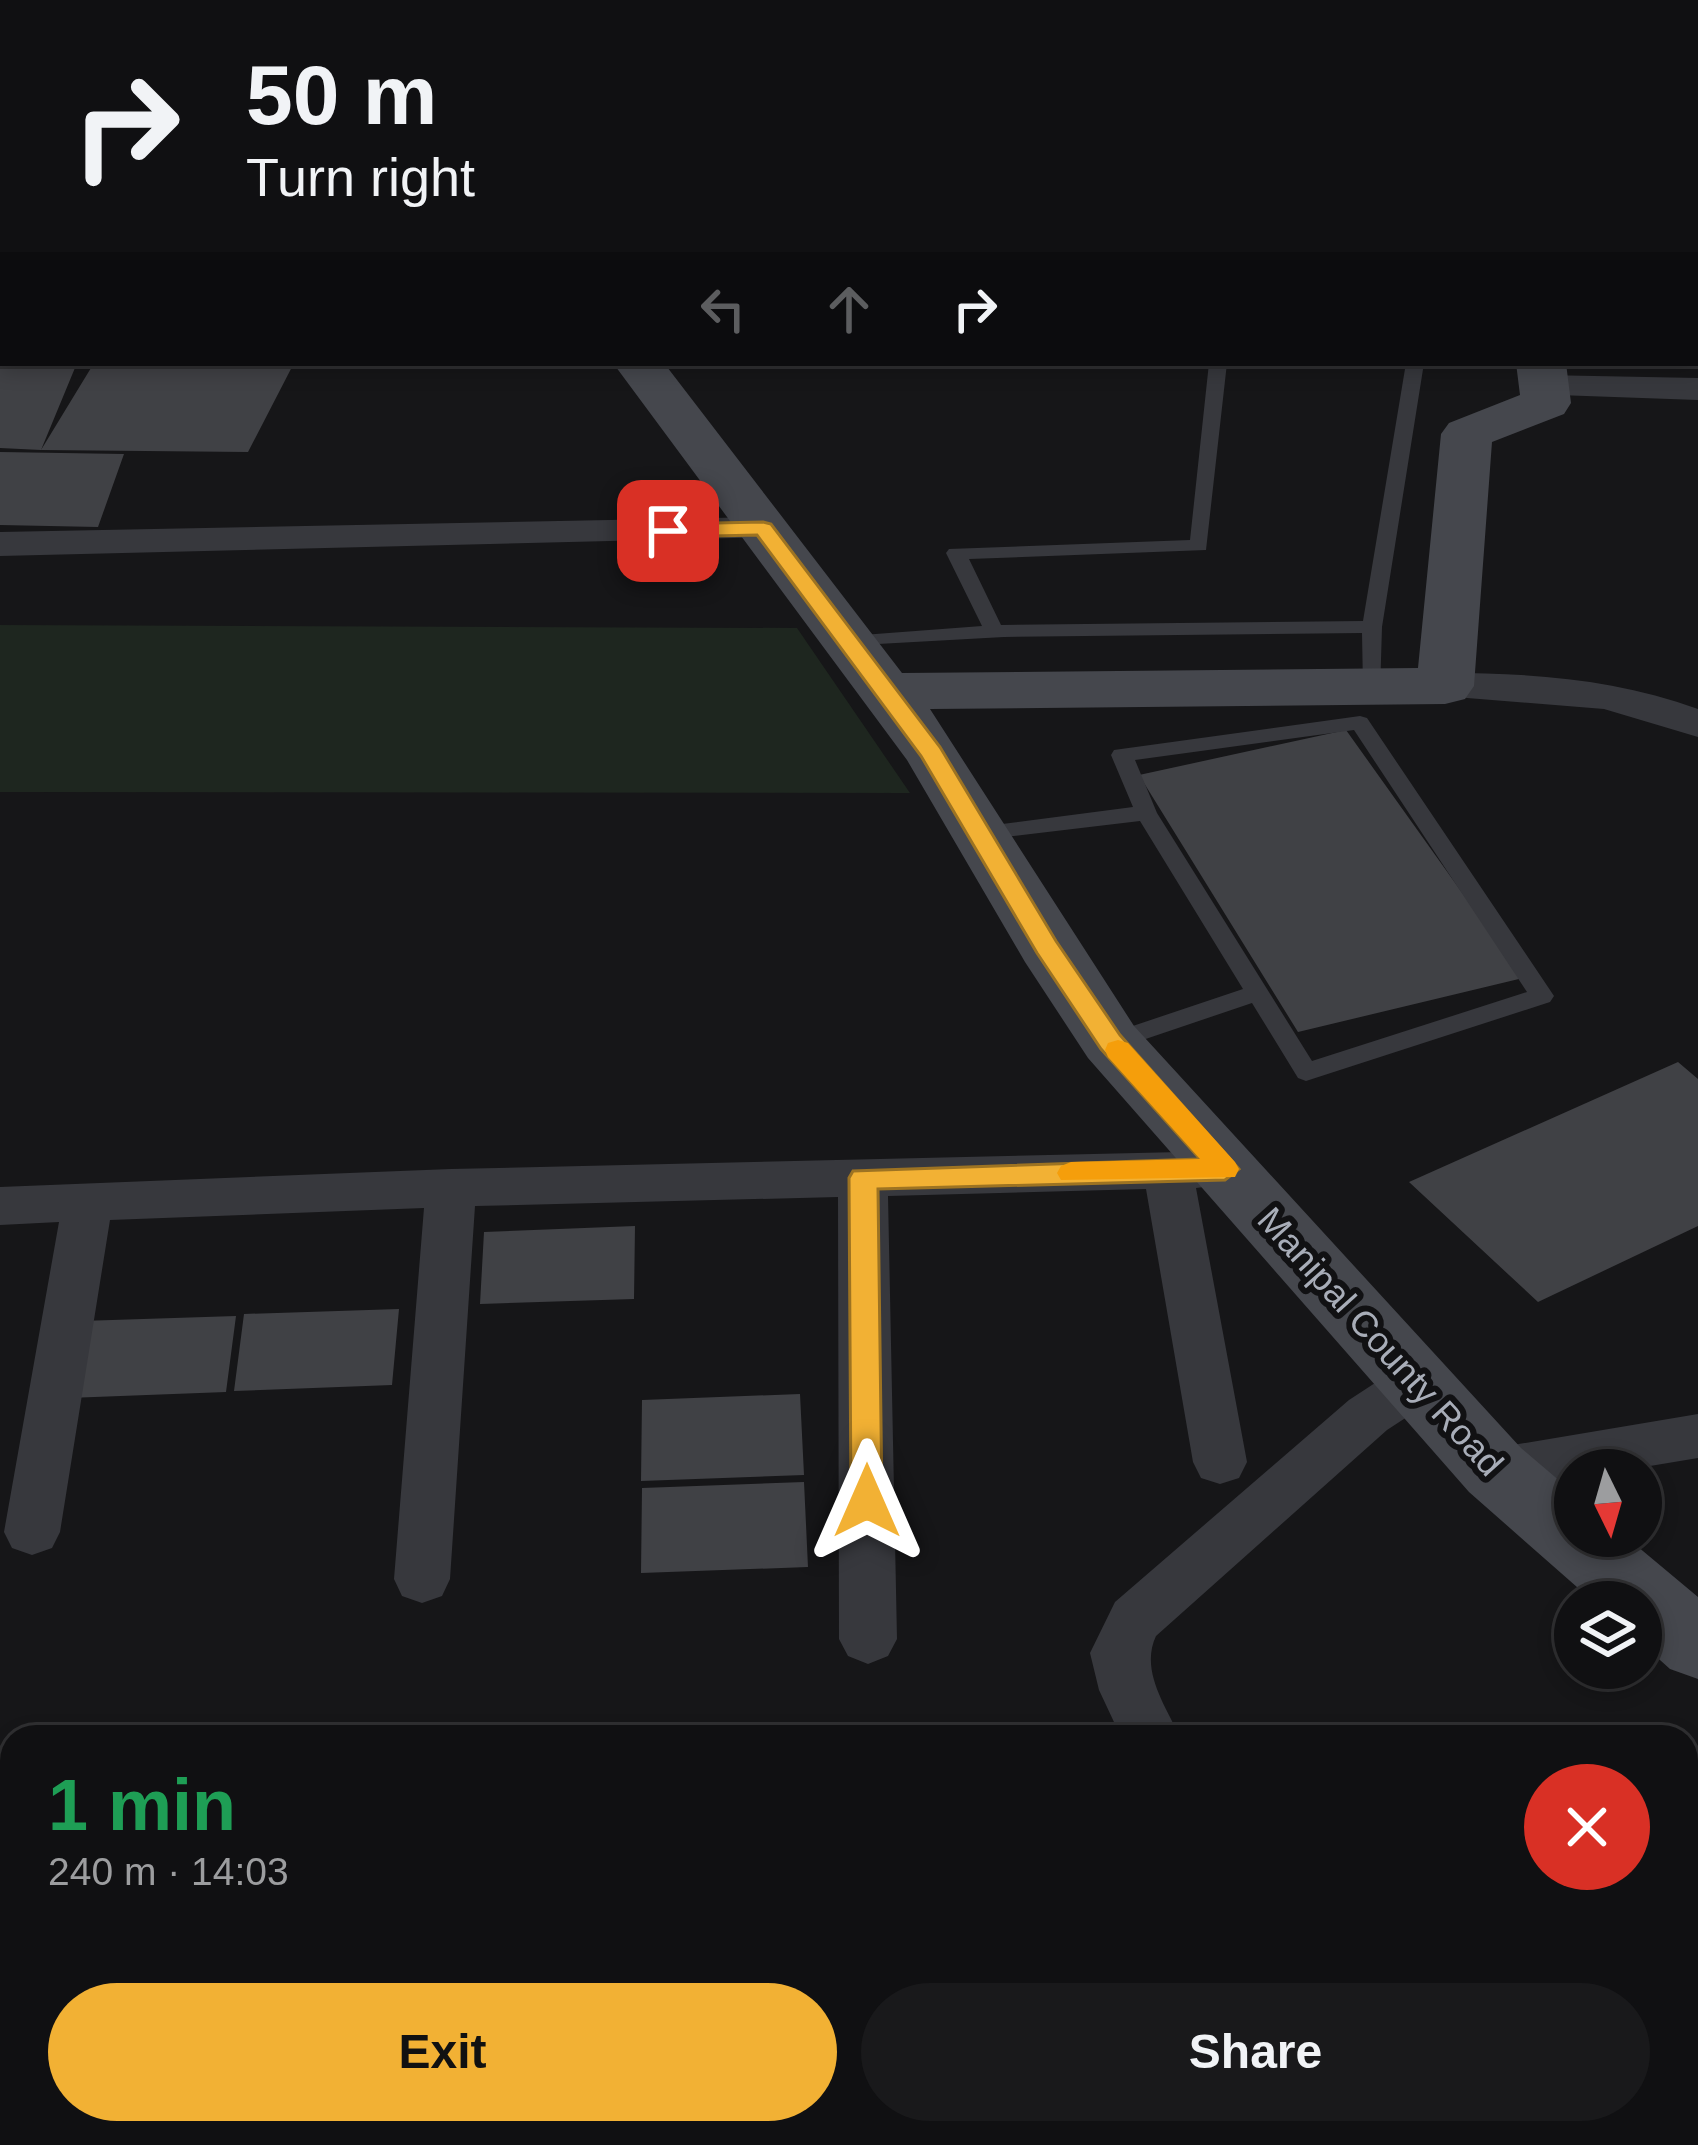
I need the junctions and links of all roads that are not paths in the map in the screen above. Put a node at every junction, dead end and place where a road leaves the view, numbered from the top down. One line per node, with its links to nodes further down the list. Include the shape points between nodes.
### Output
1 (640, 366): 6 (main road, Manipal County Road)
2 (1218, 366): 9 (lane, via 1198,546 956,553 994,631)
3 (1415, 366): 8 (lane)
4 (1542, 375): 5 (street); 11 (main road, via 1546,403 1467,434)
5 (1698, 389)
6 (763, 529): 7 (street); 10 (main road, Manipal County Road)
7 (0, 544)
8 (1372, 627): 9 (lane); 12 (lane)
9 (1004, 631): 10 (lane)
10 (867, 667): 12 (main road); 15 (main road, Manipal County Road, via 932,752)
11 (1445, 686): 12 (main road); 13 (street, via 1557,686)
12 (1372, 687)
13 (1698, 724)
14 (1146, 813): 15 (lane); 16 (lane); 16 (lane, via 1122,755 1360,723 1542,996 1306,1072)
15 (979, 833): 17 (main road, Manipal County Road)
16 (1257, 993): 17 (lane)
17 (1111, 1042): 18 (main road, Manipal County Road)
18 (1197, 1170): 19 (street); 23 (main road, Manipal County Road); 25 (street)
19 (863, 1178): 20 (street); 29 (street)
20 (451, 1188): 21 (street); 28 (street)
21 (88, 1203): 22 (street); 27 (street)
22 (0, 1206)
23 (1417, 1383): 26 (main road, Manipal County Road); 31 (street, via 1368,1415 1135,1619 1120,1653)
24 (1698, 1436): 26 (street)
25 (1220, 1462)
26 (1495, 1470): 30 (main road, Manipal County Road)
27 (32, 1532)
28 (422, 1579)
29 (868, 1639)
30 (1698, 1646)
31 (1144, 1725)

